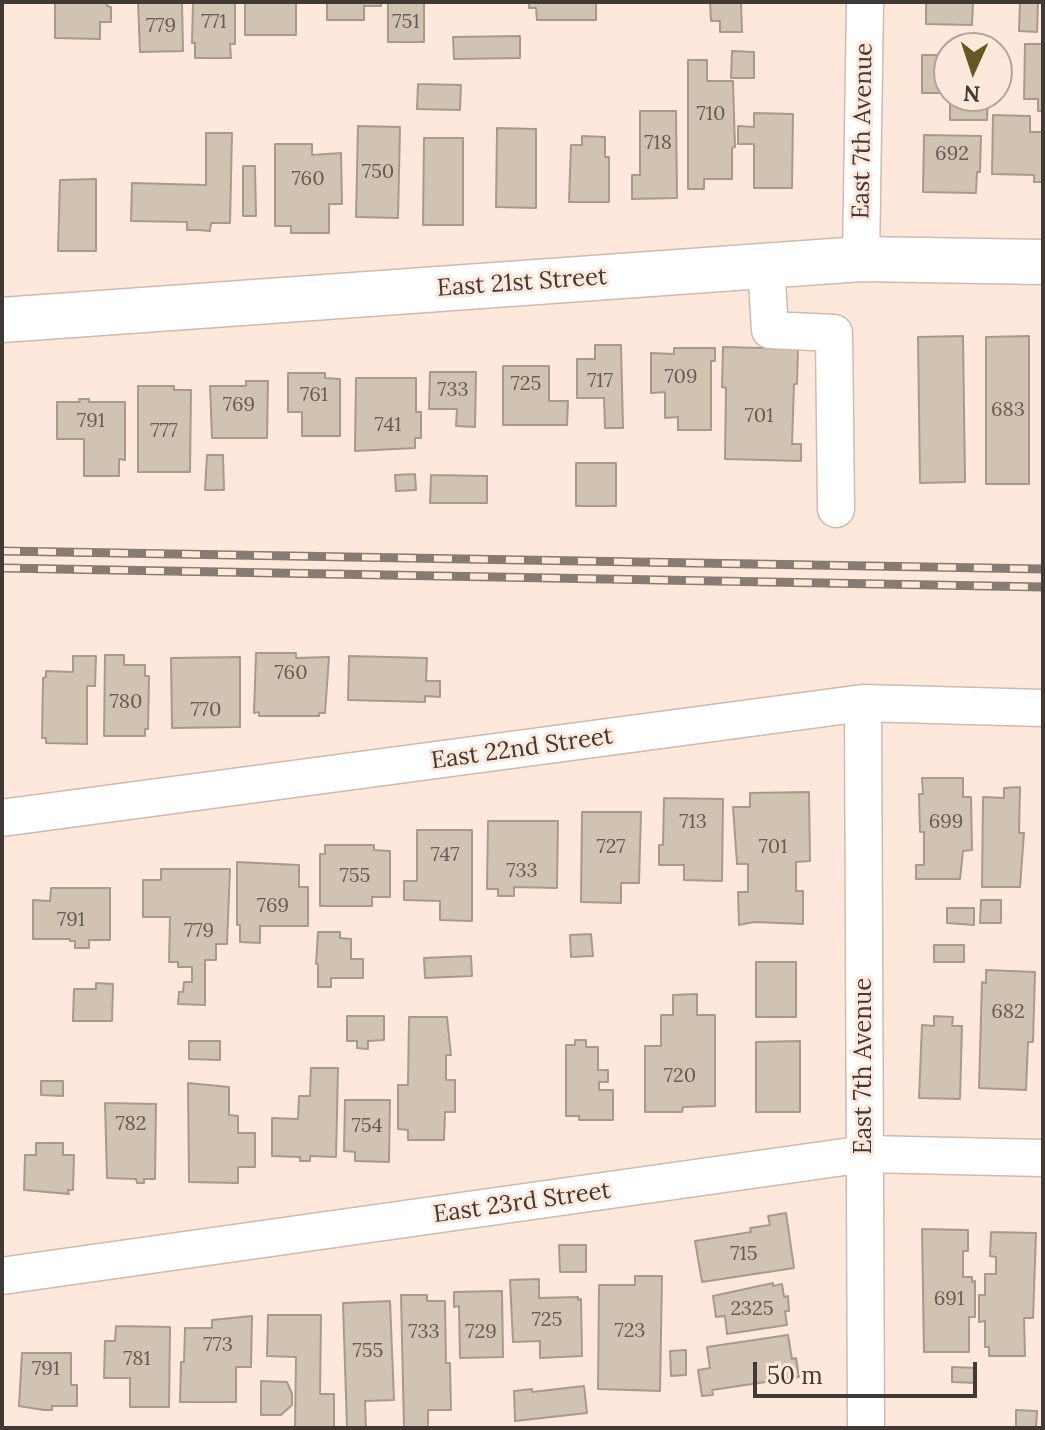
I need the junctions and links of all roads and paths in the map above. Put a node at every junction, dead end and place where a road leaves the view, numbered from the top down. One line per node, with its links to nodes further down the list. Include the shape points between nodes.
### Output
1 (865, 2): 2 (street, East 7th Avenue)
2 (861, 259): 3 (main road, East 21st Street); 4 (main road, East 21st Street)
3 (1043, 262)
4 (766, 266): 5 (main road, East 21st Street); 6 (street, via 770,330 834,333)
5 (2, 320)
6 (836, 509)
7 (863, 703): 8 (street, East 22nd Street); 9 (street, East 22nd Street); 10 (street, East 7th Avenue)
8 (1043, 708)
9 (2, 818)
10 (865, 1154): 11 (street, East 23rd Street); 12 (street, East 23rd Street); 13 (street, East 7th Avenue)
11 (1043, 1158)
12 (2, 1276)
13 (866, 1428)

